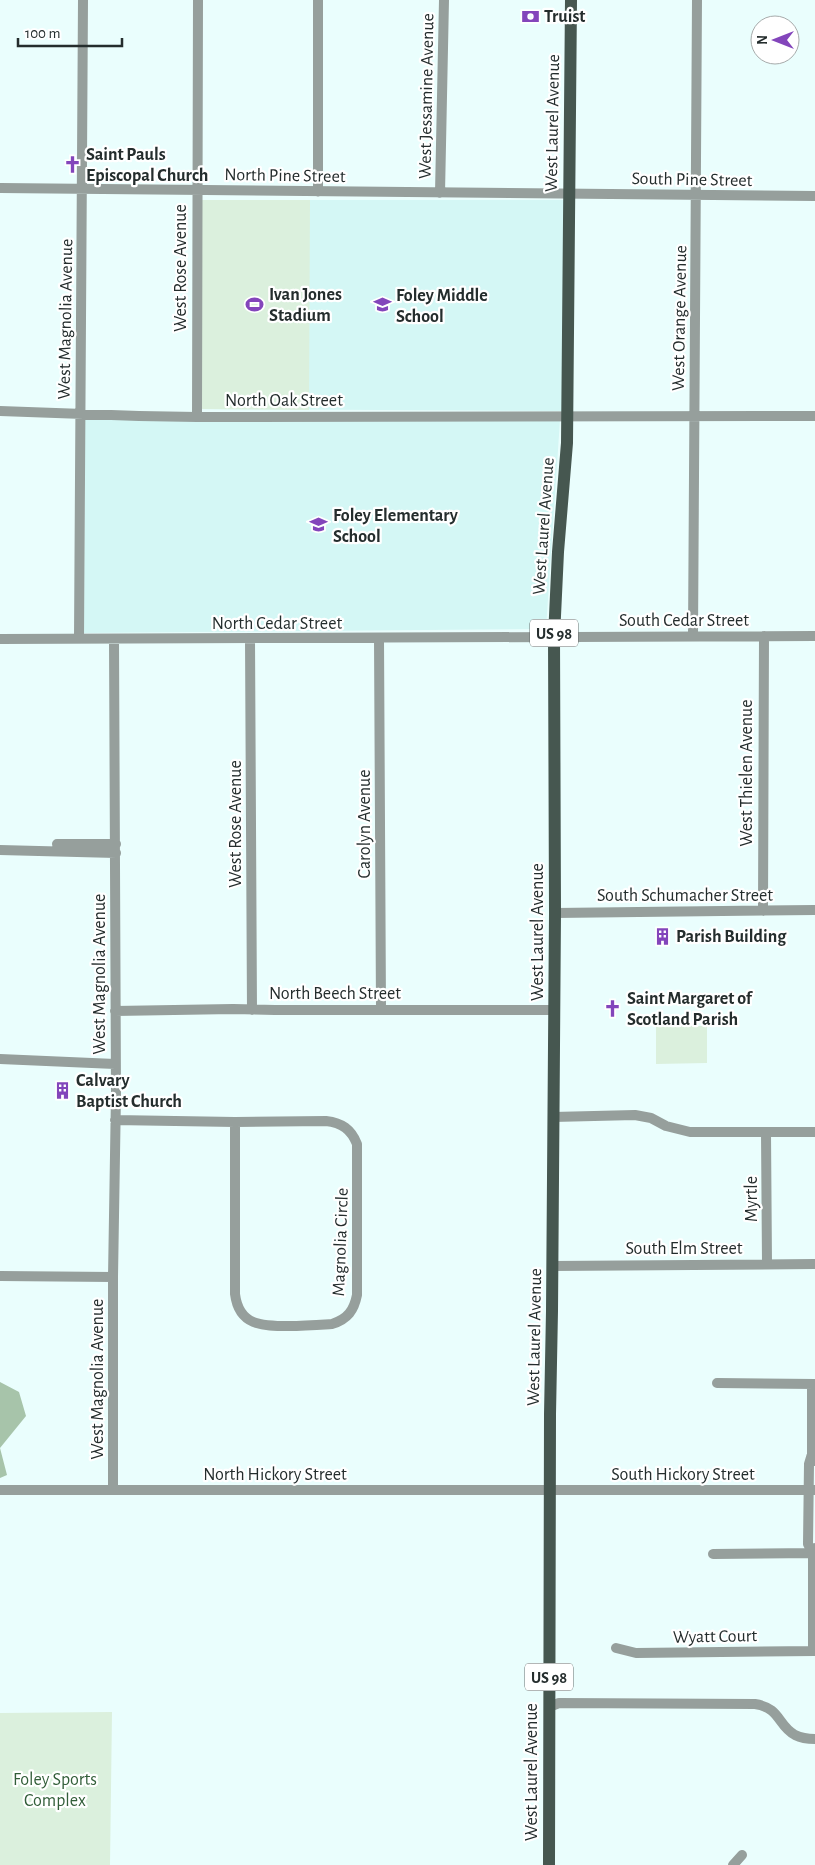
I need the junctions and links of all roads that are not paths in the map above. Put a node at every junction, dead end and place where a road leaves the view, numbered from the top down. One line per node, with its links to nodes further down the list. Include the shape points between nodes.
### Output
1 (83, 0): 8 (street, West Magnolia Avenue)
2 (198, 0): 9 (street, West Rose Avenue)
3 (318, 0): 10 (street)
4 (444, 0): 11 (street, West Jessamine Avenue)
5 (571, 0): 12 (main road, West Laurel Avenue / US 98)
6 (697, 0): 13 (street, West Orange Avenue)
7 (0, 188): 8 (street, North Pine Street)
8 (82, 188): 9 (street, North Pine Street); 16 (street, West Magnolia Avenue)
9 (197, 190): 10 (street, North Pine Street); 20 (street, West Rose Avenue)
10 (318, 192): 11 (street, North Pine Street)
11 (440, 194): 12 (street, North Pine Street)
12 (569, 194): 13 (street, South Pine Street); 17 (main road, West Laurel Avenue / US 98)
13 (696, 195): 14 (street, South Pine Street); 18 (street, West Orange Avenue)
14 (815, 196)
15 (0, 410): 16 (street, North Oak Street)
16 (80, 414): 20 (street, North Oak Street); 27 (street, West Magnolia Avenue)
17 (568, 416): 18 (street, North Oak Street); 20 (street, North Oak Street); 24 (main road, West Laurel Avenue / US 98)
18 (694, 416): 19 (street, North Oak Street); 21 (street, West Orange Avenue)
19 (815, 416)
20 (197, 417)
21 (693, 636): 22 (street, South Cedar Street); 24 (street, South Cedar Street)
22 (764, 636): 23 (street, South Cedar Street); 34 (street, West Thielen Avenue)
23 (815, 636)
24 (554, 637): 29 (street, North Cedar Street); 35 (main road, West Laurel Avenue / US 98)
25 (114, 638): 27 (street, North Cedar Street); 28 (street, North Cedar Street); 31 (street, West Magnolia Avenue)
26 (0, 639): 27 (street, North Cedar Street)
27 (79, 639)
28 (250, 639): 29 (street, North Cedar Street); 37 (street, West Rose Avenue)
29 (379, 639): 36 (street, Carolyn Avenue)
30 (0, 844): 31 (street)
31 (116, 848): 32 (street); 39 (street, West Magnolia Avenue)
32 (0, 850)
33 (815, 910): 34 (street, South Schumacher Street)
34 (762, 911): 35 (street, South Schumacher Street)
35 (555, 913): 38 (main road, West Laurel Avenue / US 98)
36 (381, 1009): 37 (street, North Beech Street); 38 (street, North Beech Street)
37 (252, 1010): 39 (street, North Beech Street)
38 (554, 1010): 42 (main road, West Laurel Avenue / US 98)
39 (115, 1011): 41 (street, West Magnolia Avenue)
40 (0, 1059): 41 (street)
41 (115, 1064): 43 (street, West Magnolia Avenue)
42 (553, 1117): 46 (street, via 635,1115 682,1131); 49 (main road, West Laurel Avenue / US 98)
43 (115, 1120): 44 (street, Magnolia Circle); 51 (street, West Magnolia Avenue)
44 (235, 1122): 44 (street, Magnolia Circle, via 326,1121 343,1125 354,1136 358,1165 357,1295 353,1310 341,1321 307,1326 266,1325 249,1320 238,1308 234,1273)
45 (815, 1132): 46 (street)
46 (766, 1133): 47 (street, Myrtle)
47 (767, 1264): 48 (street, South Elm Street); 49 (street, South Elm Street)
48 (815, 1264)
49 (552, 1266): 57 (main road, West Laurel Avenue / US 98)
50 (0, 1276): 51 (street)
51 (113, 1277): 56 (street, West Magnolia Avenue)
52 (717, 1383): 53 (street)
53 (813, 1384): 54 (street)
54 (813, 1458): 58 (street, via 809,1464)
55 (0, 1490): 56 (street, North Hickory Street)
56 (113, 1490): 57 (street, North Hickory Street)
57 (550, 1490): 58 (street, South Hickory Street); 63 (main road, West Laurel Avenue / US 98)
58 (811, 1490): 59 (street, via 808,1544)
59 (814, 1551): 60 (street); 62 (street)
60 (713, 1554)
61 (616, 1648): 62 (street, Wyatt Court, via 636,1653)
62 (814, 1651)
63 (549, 1706): 64 (street, via 559,1703 755,1704 771,1709 794,1734); 66 (main road, West Laurel Avenue / US 98)
64 (815, 1739)
65 (742, 1856): 67 (street)
66 (548, 1865)
67 (733, 1865)

